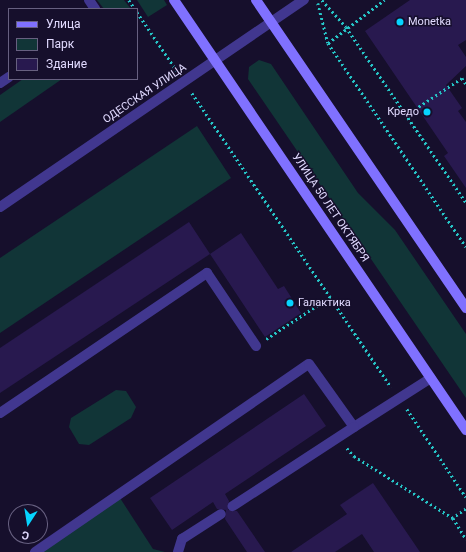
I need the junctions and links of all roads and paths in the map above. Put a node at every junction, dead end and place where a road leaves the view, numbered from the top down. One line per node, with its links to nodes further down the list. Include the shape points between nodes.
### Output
1 (174, 0): 11 (main road, УЛИЦА 50 ЛЕТ ОКТЯБРЯ)
2 (256, 0): 8 (main road)
3 (304, 0): 8 (street, ОДЕССКАЯ УЛИЦА)
4 (317, 0): 10 (path)
5 (322, 0): 9 (path)
6 (384, 0): 9 (path)
7 (138, 13): 12 (path)
8 (271, 22): 11 (street, ОДЕССКАЯ УЛИЦА); 19 (main road)
9 (346, 27): 10 (path); 14 (path)
10 (328, 43): 17 (path)
11 (215, 60): 12 (street, ОДЕССКАЯ УЛИЦА); 21 (main road, УЛИЦА 50 ЛЕТ ОКТЯБРЯ)
12 (184, 82): 16 (street, ОДЕССКАЯ УЛИЦА); 18 (path)
13 (466, 84): 14 (path, via 462,78)
14 (406, 115): 15 (path)
15 (466, 202)
16 (0, 207)
17 (466, 247)
18 (330, 297): 20 (path); 22 (path)
19 (466, 308)
20 (256, 346): 23 (street, via 206,273)
21 (431, 378): 22 (street); 25 (main road, УЛИЦА 50 ЛЕТ ОКТЯБРЯ)
22 (399, 398): 24 (street); 27 (path)
23 (0, 413)
24 (354, 427): 26 (street); 33 (street, via 309,364)
25 (466, 430)
26 (339, 437): 28 (street); 31 (path, via 354,456)
27 (466, 496)
28 (233, 506)
29 (466, 509): 31 (path)
30 (221, 514): 34 (street, via 182,539)
31 (453, 518): 32 (path)
32 (466, 540)
33 (35, 552)
34 (178, 552)

